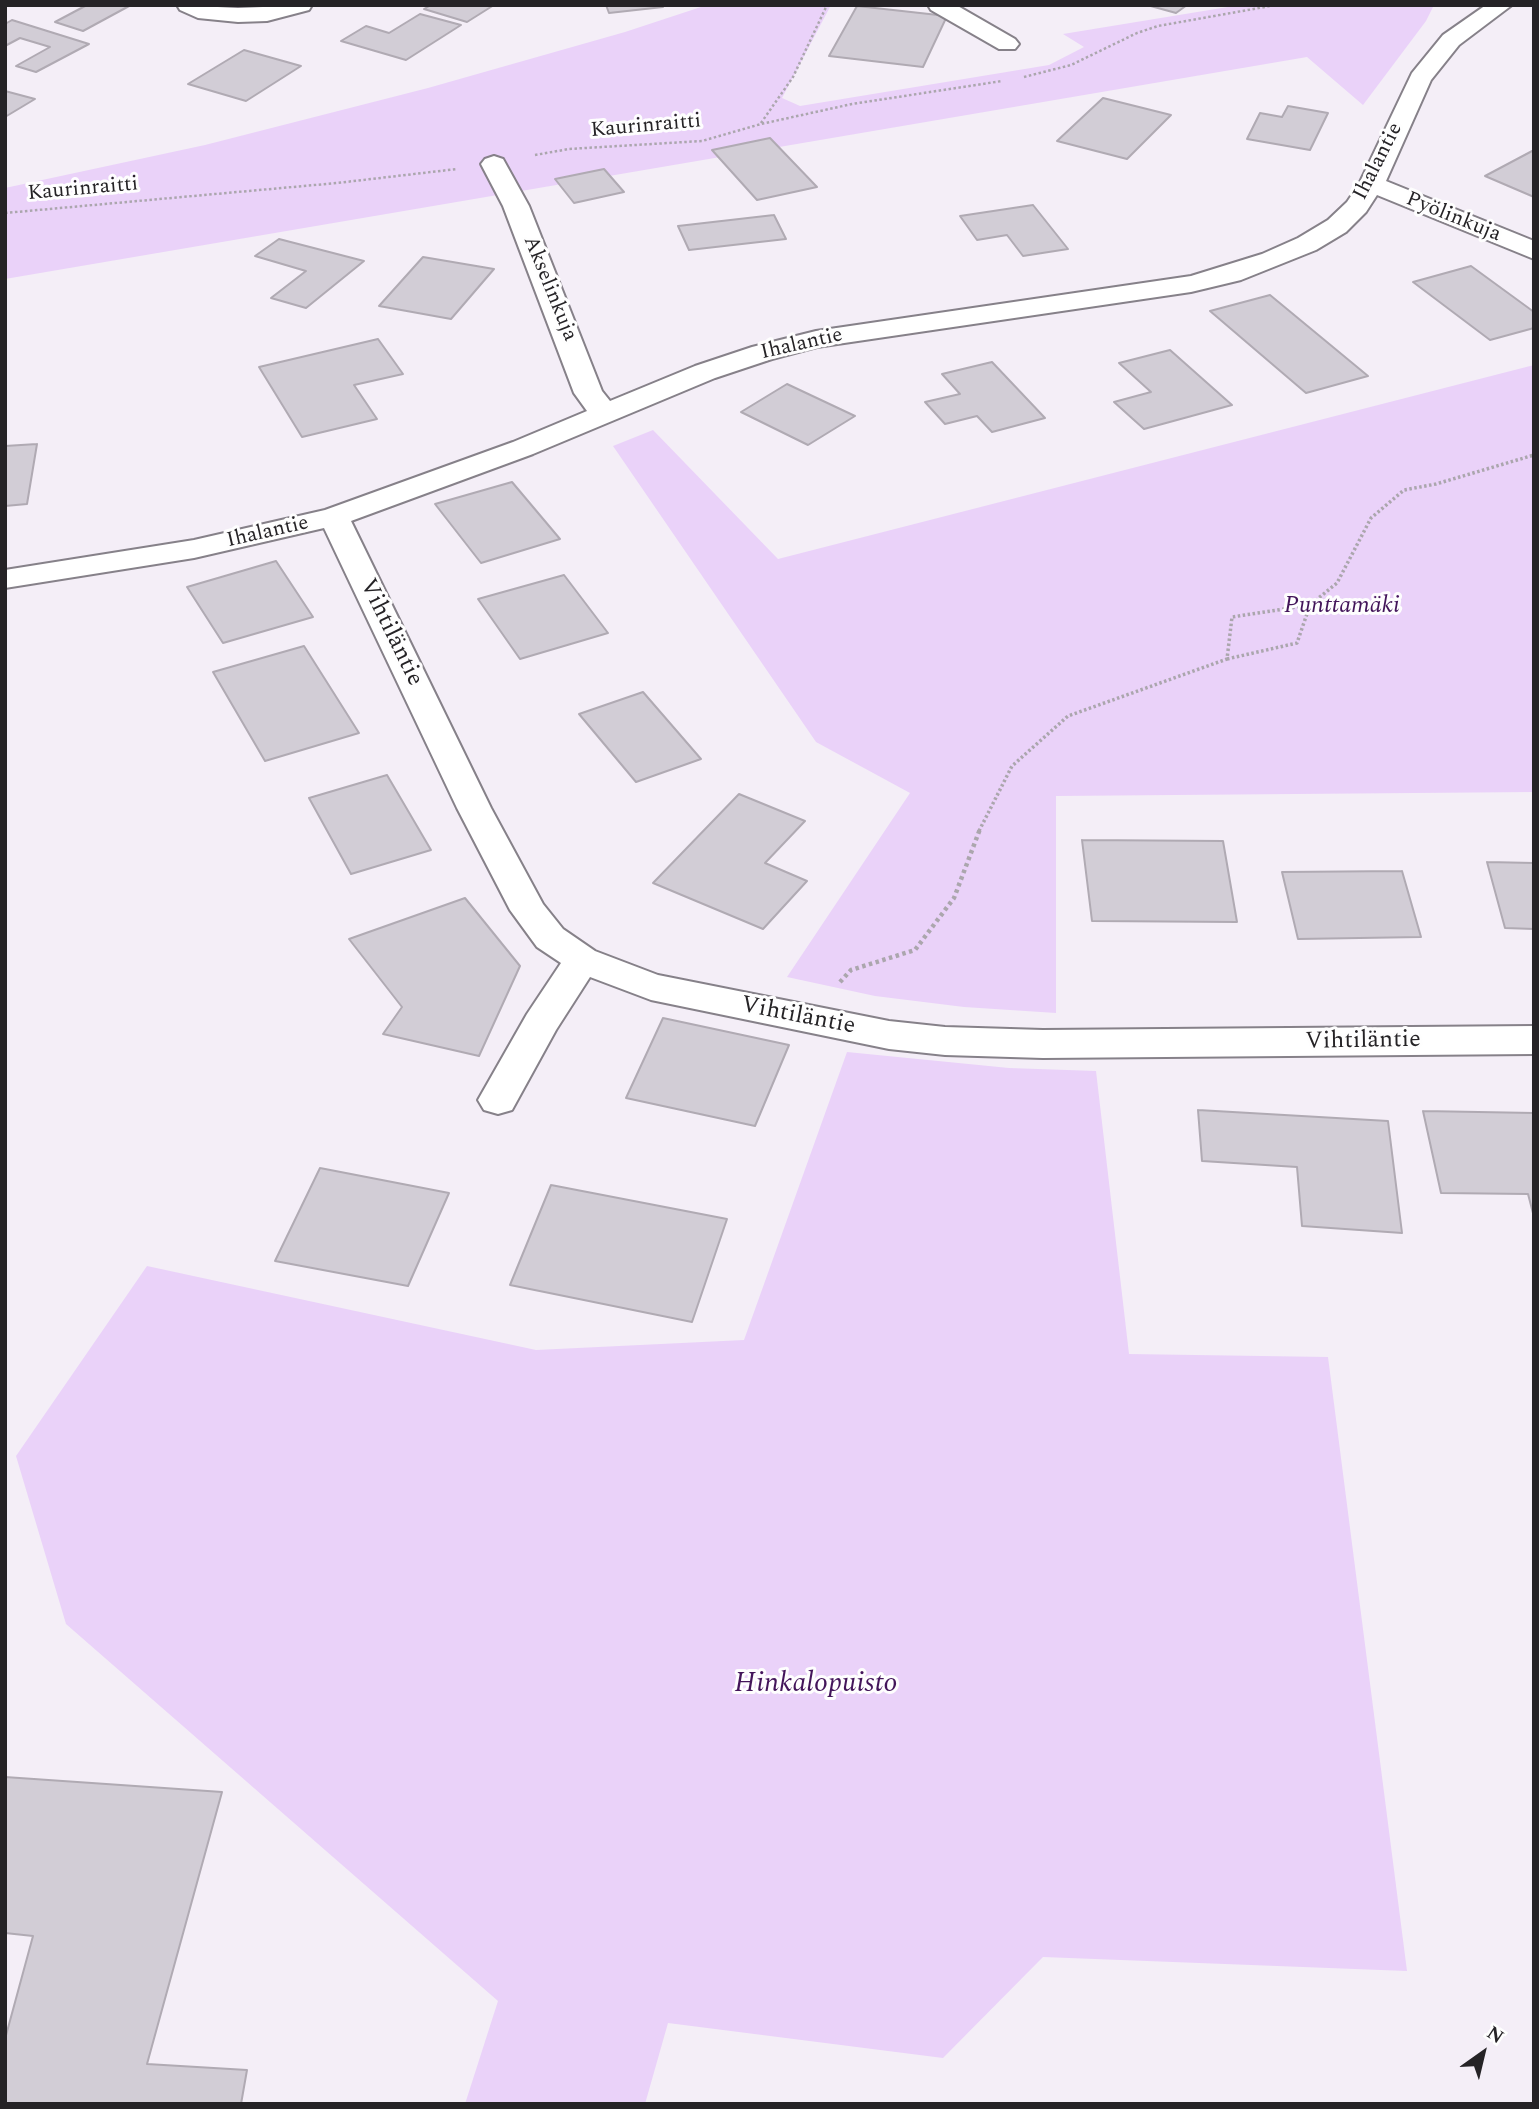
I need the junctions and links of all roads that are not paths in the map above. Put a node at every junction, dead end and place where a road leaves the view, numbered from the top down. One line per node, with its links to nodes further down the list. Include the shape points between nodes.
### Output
1 (301, 5): 4 (street, via 267,14)
2 (939, 5): 5 (street)
3 (1501, 5): 7 (street, Ihalantie, via 1451,40 1420,78)
4 (197, 9)
5 (1007, 44)
6 (494, 164): 9 (street, Akselinkuja, via 516,206 589,393)
7 (1372, 184): 8 (street, Pyölinkuja); 9 (street, Ihalantie, via 1337,226 1307,244 1231,274 1191,284 816,340 705,372)
8 (1534, 251)
9 (604, 413): 10 (street, Ihalantie, via 523,448)
10 (334, 517): 11 (street, Ihalantie, via 194,549); 12 (street, Vihtiläntie, via 528,910 550,938)
11 (5, 579)
12 (582, 960): 13 (street, Vihtiläntie, via 651,987 889,1035 999,1044); 14 (street)
13 (1534, 1040)
14 (498, 1100)

